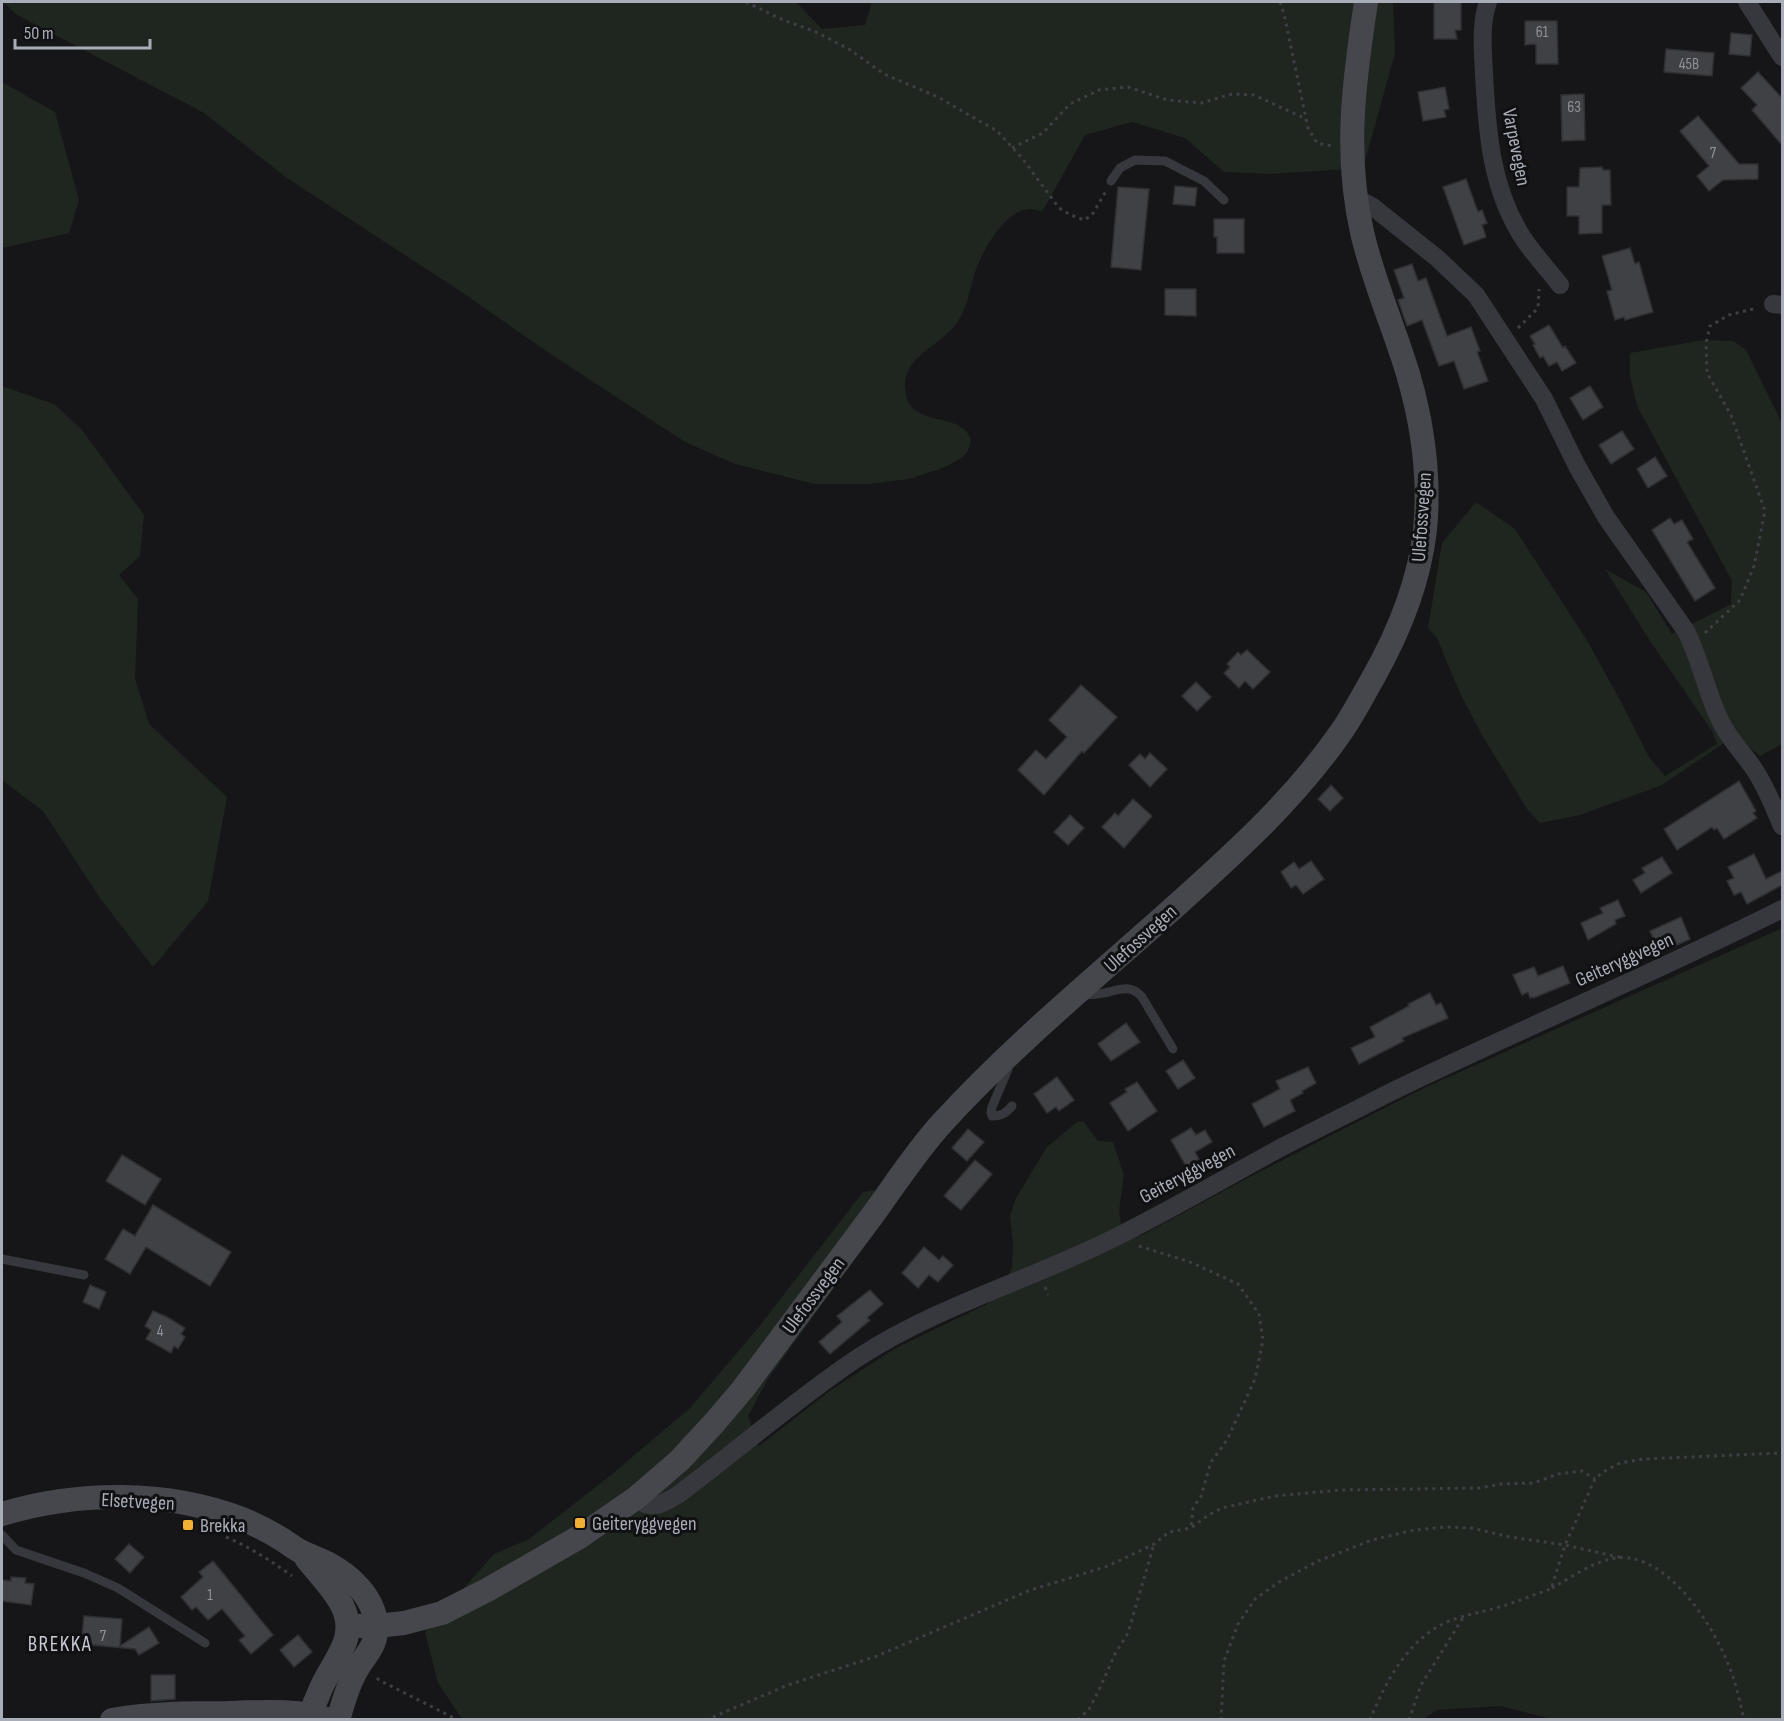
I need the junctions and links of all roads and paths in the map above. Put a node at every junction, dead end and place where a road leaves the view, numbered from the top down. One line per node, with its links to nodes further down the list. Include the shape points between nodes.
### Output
1 (746, 2): 8 (path, via 816,32 884,74 938,97 997,131)
2 (1280, 2): 7 (path)
3 (1366, 2): 9 (street, Ulefossvegen, via 1351,112)
4 (1488, 2): 13 (street, Varpevegen, via 1482,42 1486,110 1496,176 1522,237)
5 (1747, 2): 6 (street)
6 (1782, 57)
7 (1306, 119): 8 (path, via 1254,95 1232,94 1202,103 1167,100 1128,87 1099,90 1070,104 1042,133); 9 (path, via 1317,143)
8 (1012, 148): 10 (path, via 1059,208 1084,220 1092,215)
9 (1352, 148): 12 (street, Ulefossvegen)
10 (1111, 182): 11 (lane, via 1120,168 1135,160 1165,161 1204,181)
11 (1224, 200)
12 (1355, 201): 16 (street, via 1373,207 1437,258 1476,295); 20 (street, Ulefossvegen, via 1422,433 1425,532 1407,608 1342,732 1294,791 1243,846)
13 (1560, 285)
14 (1539, 288): 16 (path, via 1538,308)
15 (1778, 305): 17 (path, via 1729,315 1710,326 1707,373 1731,415 1765,511 1754,566 1740,600)
16 (1506, 340): 17 (street, via 1544,399 1601,508)
17 (1693, 644): 18 (street, via 1719,719 1755,770)
18 (1782, 826)
19 (1782, 909): 24 (street, Geiteryggvegen, via 1395,1090)
20 (1077, 994): 21 (lane, via 1135,990); 22 (street, Ulefossvegen)
21 (1173, 1049)
22 (1005, 1059): 23 (lane, via 1008,1069 991,1113 999,1116); 29 (street, Ulefossvegen, via 939,1126 715,1422 680,1460)
23 (1012, 1106)
24 (1114, 1238): 29 (street, Geiteryggvegen, via 944,1311 860,1357 664,1504 644,1505); 31 (path, via 1190,1262 1238,1284 1259,1314 1263,1340 1255,1379 1227,1440 1211,1462 1201,1496 1192,1509)
25 (2, 1259): 26 (lane)
26 (84, 1275)
27 (1782, 1453): 28 (path, via 1644,1459 1620,1463)
28 (1595, 1479): 31 (path, via 1582,1471 1534,1483 1480,1488 1341,1490 1275,1496 1222,1508); 35 (path)
29 (636, 1498): 42 (street, Ulefossvegen, via 580,1536 442,1613)
30 (2, 1514): 36 (street, Elsetvegen, via 40,1504 100,1497 161,1500 241,1519)
31 (1191, 1528): 34 (path, via 1170,1532)
32 (2, 1535): 43 (lane, via 16,1550 118,1588)
33 (224, 1537): 38 (path)
34 (1154, 1544): 49 (path, via 1108,1566 1028,1592 877,1656 788,1685); 50 (path, via 1128,1633 1089,1709)
35 (1565, 1545): 37 (path); 39 (path); 51 (path, via 1447,1527 1372,1540 1318,1561 1255,1599 1238,1624 1224,1661)
36 (301, 1552): 41 (street, Elsetvegen, via 339,1598); 42 (street, Elsetvegen, via 328,1563 357,1586 367,1596)
37 (1623, 1558): 39 (path, via 1610,1559); 54 (path, via 1657,1569 1676,1583 1696,1609 1731,1668)
38 (297, 1579)
39 (1551, 1588): 40 (path, via 1501,1607)
40 (1465, 1615): 52 (path, via 1438,1627 1410,1651 1380,1695); 53 (path, via 1421,1685)
41 (348, 1626): 42 (street, Ulefossvegen); 45 (street, via 344,1645 321,1689)
42 (376, 1626): 47 (street, via 371,1650 355,1672)
43 (205, 1643)
44 (373, 1670): 48 (path, via 378,1680)
45 (317, 1718): 46 (street, via 278,1712)
46 (112, 1719)
47 (338, 1719)
48 (458, 1719)
49 (706, 1719)
50 (1078, 1719)
51 (1221, 1719)
52 (1370, 1719)
53 (1409, 1719)
54 (1744, 1719)

